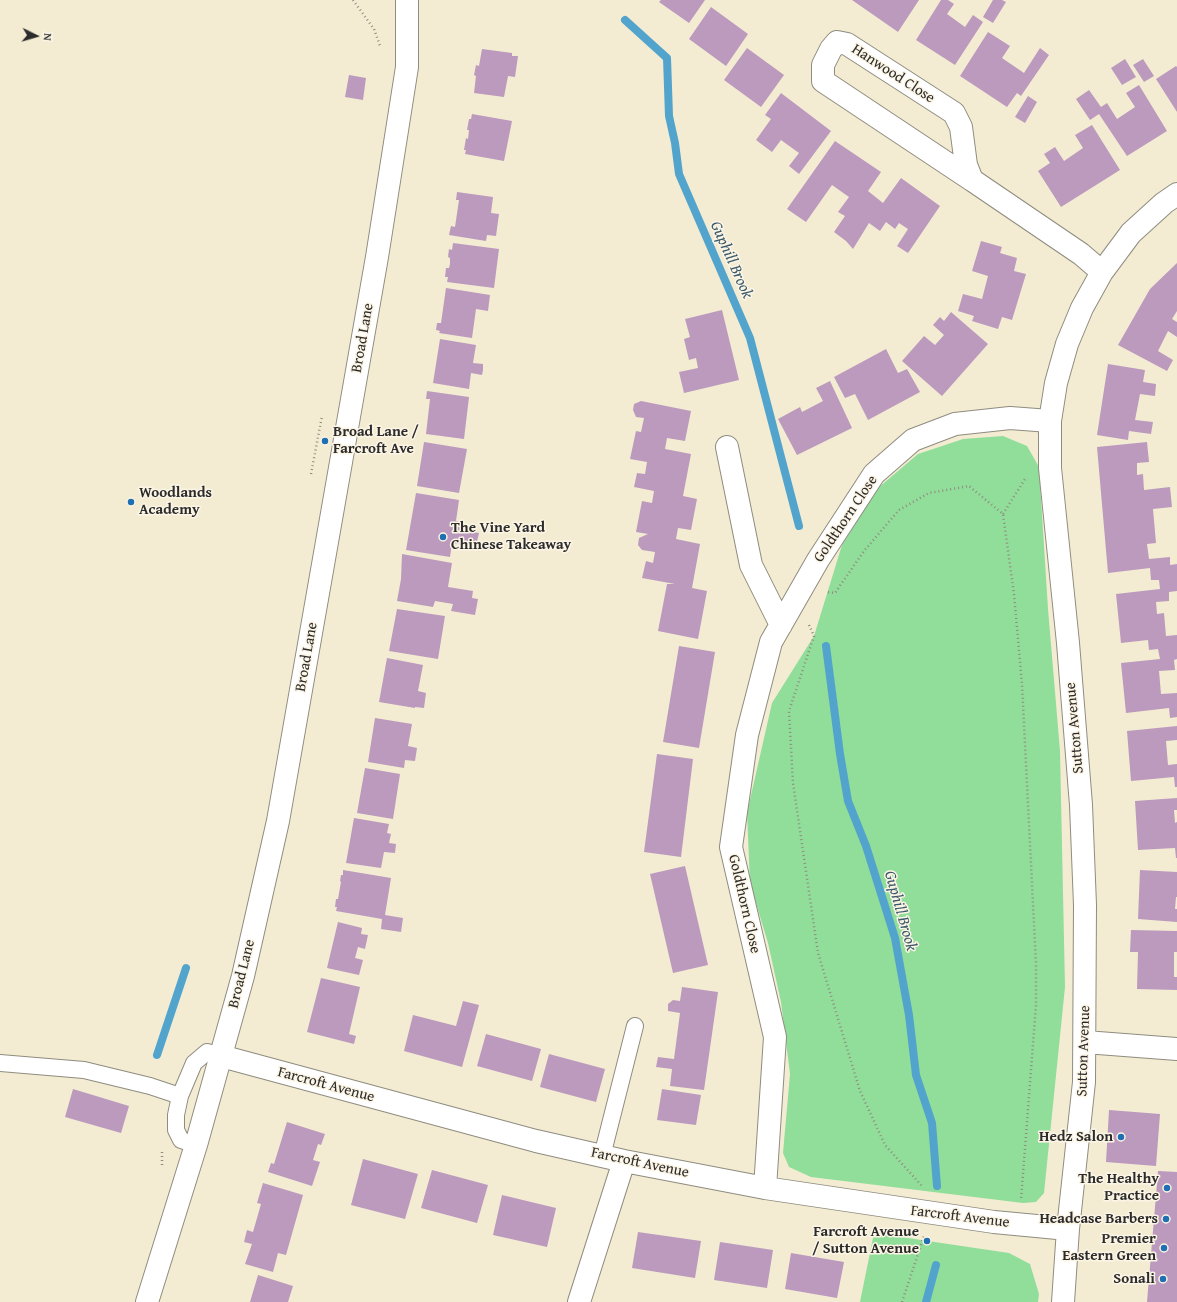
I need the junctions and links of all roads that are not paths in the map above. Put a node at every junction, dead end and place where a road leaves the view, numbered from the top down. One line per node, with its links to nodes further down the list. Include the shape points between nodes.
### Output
1 (407, 0): 11 (street, Broad Lane, via 407,67 303,685 278,821 243,976)
2 (972, 180): 2 (street, Hanwood Close, via 966,165 961,127 954,113 847,44 837,42 824,65 823,81); 4 (street, Hanwood Close, via 1081,254)
3 (1177, 194): 4 (street, Sutton Avenue, via 1131,233)
4 (1102, 272): 5 (street, Sutton Avenue, via 1082,308 1067,344 1056,383)
5 (1050, 421): 7 (street, Goldthorn Close, via 1010,418 955,424 913,440 874,474 818,560); 9 (street, Sutton Avenue, via 1050,468 1081,805 1085,905)
6 (727, 447): 7 (street, via 751,565)
7 (781, 625): 17 (street, Goldthorn Close, via 771,642 747,735 731,846 775,1037)
8 (635, 1026): 15 (lane)
9 (1085, 1042): 10 (street); 18 (street, Sutton Avenue, via 1084,1082)
10 (1177, 1049)
11 (221, 1056): 13 (lane, via 207,1052 194,1063); 14 (street, Broad Lane); 15 (street, Farcroft Avenue, via 520,1137)
12 (0, 1063): 13 (lane, via 84,1070)
13 (180, 1096): 14 (lane, via 176,1130 181,1140)
14 (196, 1145): 19 (street, Broad Lane)
15 (602, 1156): 16 (street, Farcroft Avenue)
16 (624, 1161): 17 (street, Farcroft Avenue); 20 (street)
17 (765, 1188): 18 (street, Farcroft Avenue, via 924,1213)
18 (1068, 1229): 21 (street, Sutton Avenue)
19 (147, 1302)
20 (579, 1302)
21 (1063, 1302)

